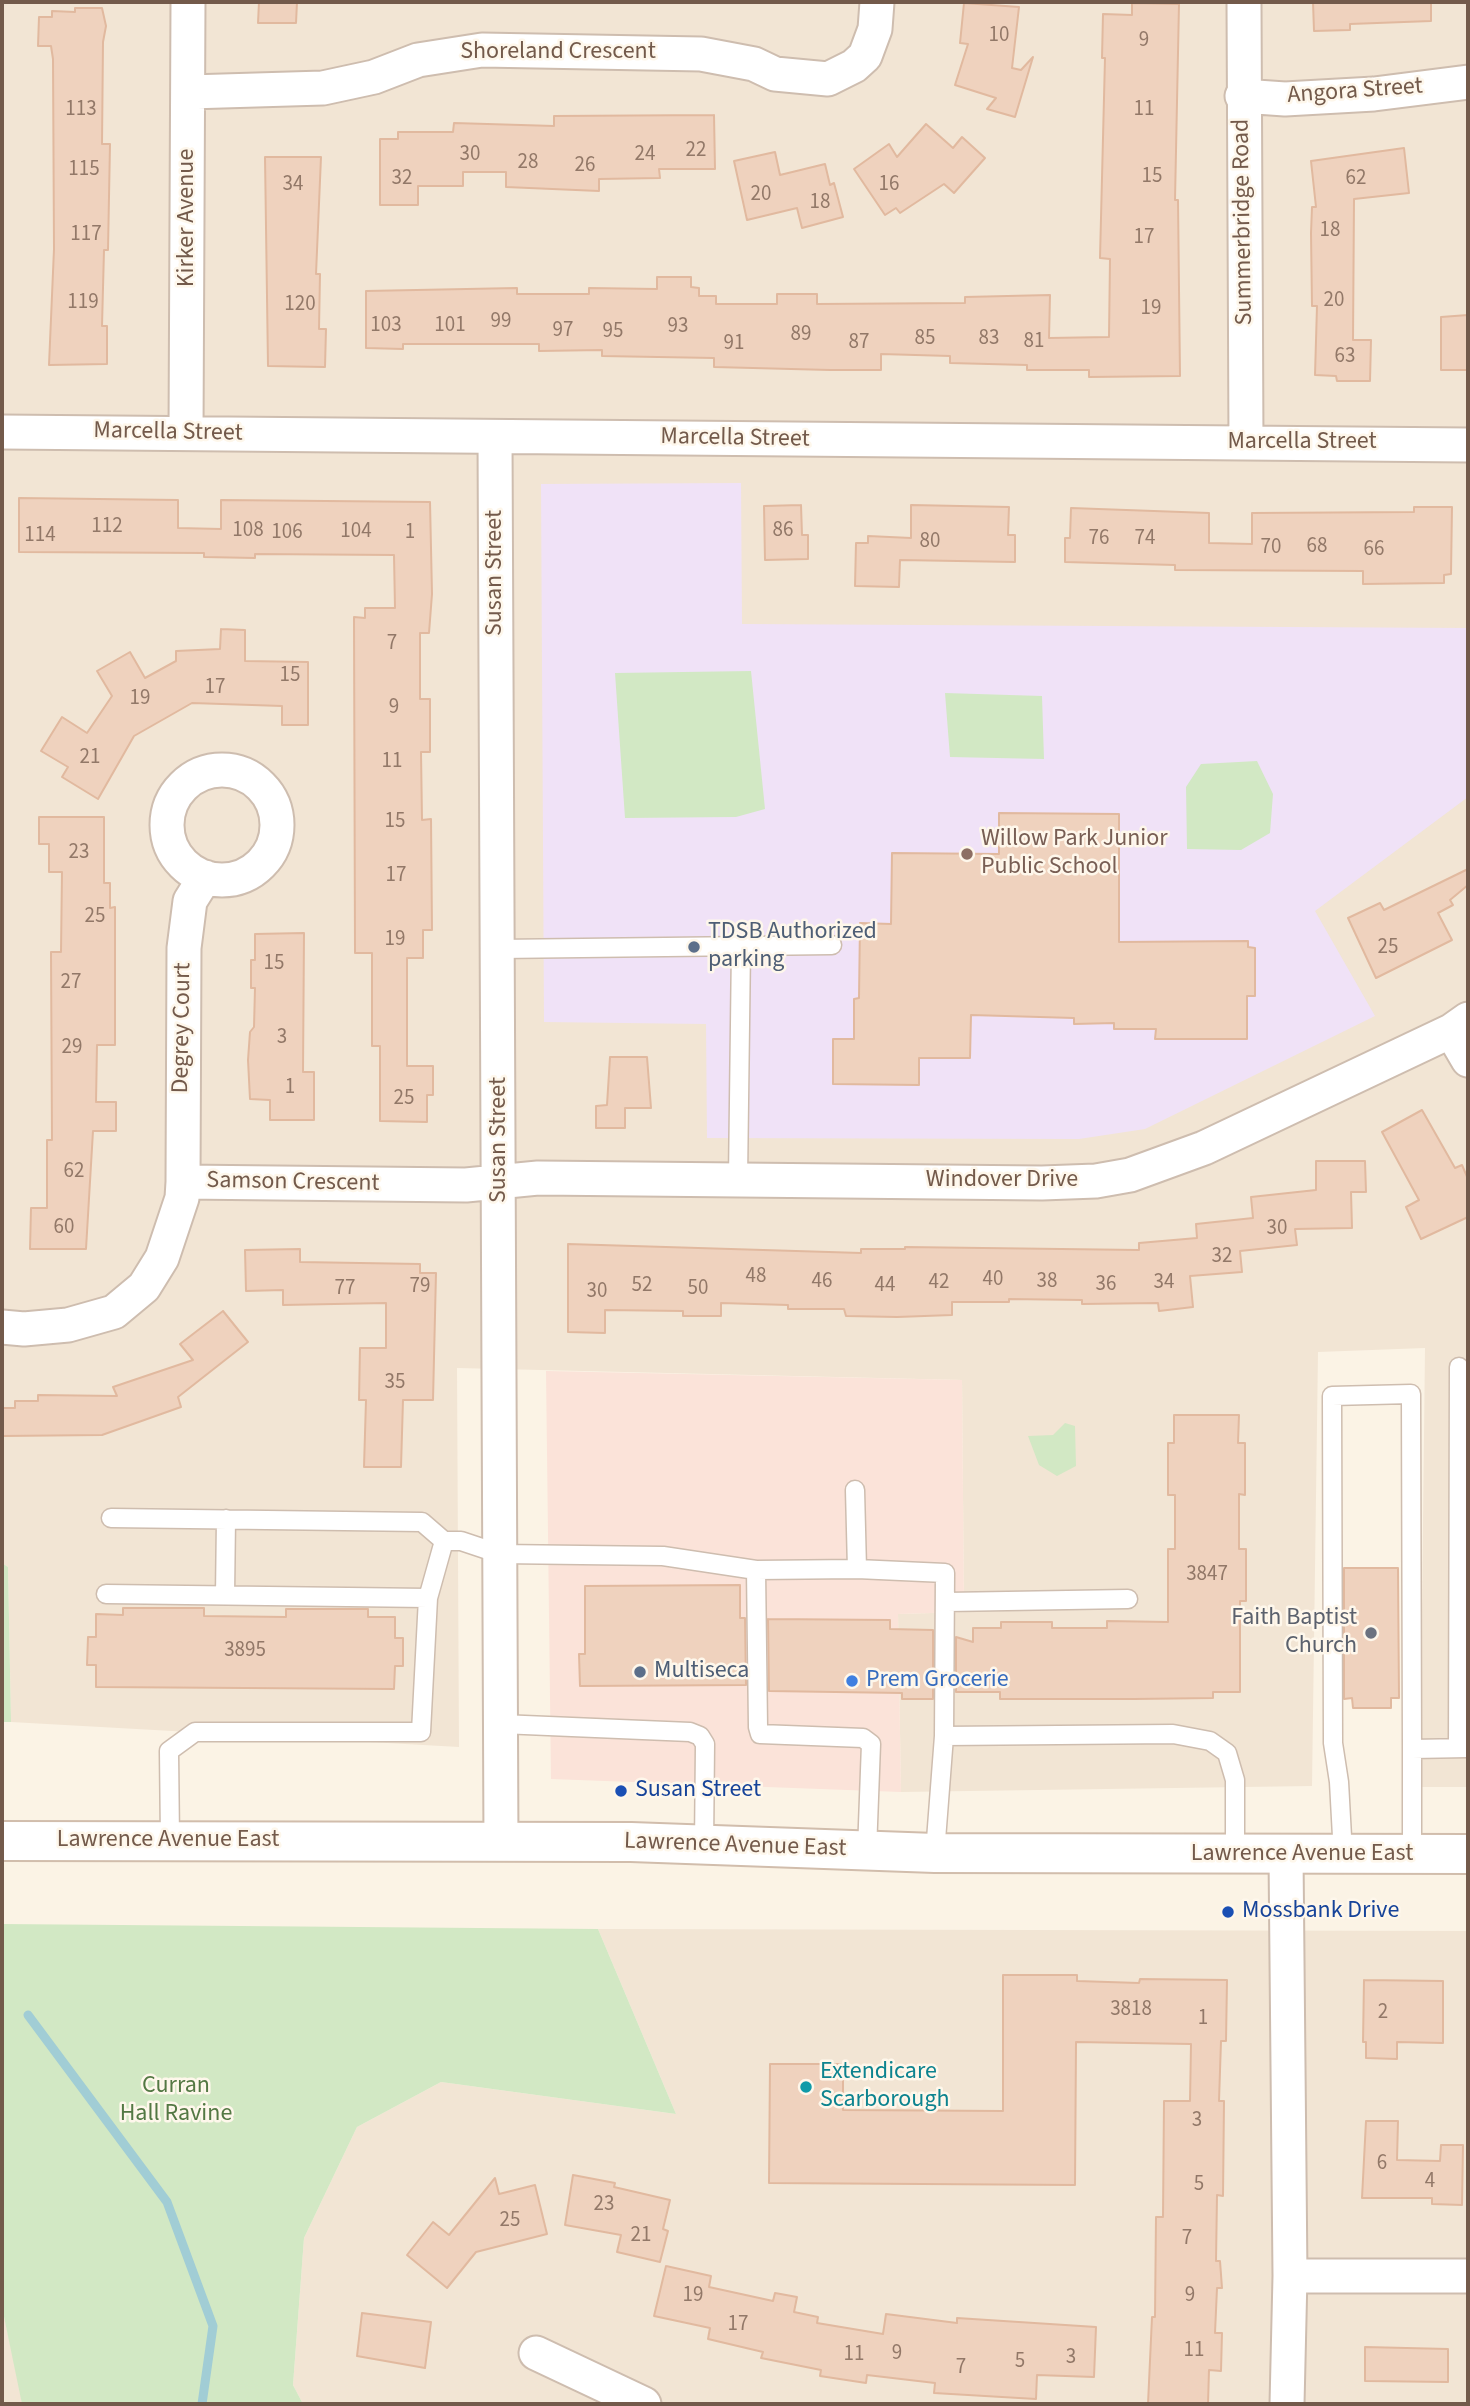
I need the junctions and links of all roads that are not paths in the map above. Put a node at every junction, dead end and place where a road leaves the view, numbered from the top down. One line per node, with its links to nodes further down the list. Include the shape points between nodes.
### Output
1 (188, 2): 5 (street, Kirker Avenue)
2 (877, 2): 5 (street, Shoreland Crescent, via 876,29 865,56 828,79 775,74 754,64 701,54 482,50 418,60 374,77 323,88)
3 (1244, 2): 6 (street, Summerbridge Road)
4 (1468, 82): 6 (street, Angora Street, via 1374,94 1285,99)
5 (189, 92): 8 (street, Kirker Avenue)
6 (1242, 96): 10 (street, Summerbridge Road)
7 (2, 432): 8 (street, Marcella Street)
8 (187, 433): 9 (street, Marcella Street)
9 (495, 437): 10 (street, Marcella Street); 15 (street, Susan Street)
10 (1246, 443): 11 (street, Marcella Street)
11 (1468, 445)
12 (205, 877): 20 (street, Degrey Court, via 190,901 184,948)
13 (832, 945): 14 (lane)
14 (740, 947): 15 (lane); 18 (lane)
15 (499, 950): 19 (street, Susan Street)
16 (1460, 1025): 17 (street); 18 (street, Windover Drive, via 1204,1148 1130,1175 1042,1183)
17 (1468, 1060)
18 (738, 1179): 19 (street, Windover Drive)
19 (500, 1180): 20 (street, Samson Crescent, via 466,1185); 27 (street, Susan Street)
20 (183, 1182): 21 (street, Samson Crescent, via 162,1258 144,1287 114,1312 68,1325)
21 (2, 1327)
22 (1459, 1367): 37 (lane)
23 (855, 1490): 28 (lane)
24 (111, 1518): 25 (lane)
25 (226, 1519): 26 (lane, via 422,1522); 31 (lane)
26 (444, 1541): 27 (lane, via 461,1541); 32 (lane)
27 (500, 1553): 29 (lane, via 663,1556); 35 (street, Susan Street)
28 (858, 1569): 29 (lane); 34 (lane, via 945,1573)
29 (756, 1570): 43 (lane, via 760,1734 863,1738 871,1744)
30 (106, 1594): 31 (lane)
31 (225, 1595): 32 (lane)
32 (429, 1598): 39 (lane, via 421,1732 195,1732 169,1751)
33 (1128, 1599): 34 (lane)
34 (947, 1602): 36 (lane)
35 (501, 1724): 41 (street, Susan Street); 42 (lane, via 700,1736 705,1744)
36 (944, 1736): 44 (lane); 46 (lane, via 1173,1734 1210,1741 1227,1753 1235,1780)
37 (1463, 1748): 38 (lane)
38 (1412, 1749): 48 (lane, via 1411,1394 1332,1396 1333,1742); 49 (lane)
39 (170, 1840): 40 (main road, Lawrence Avenue East); 41 (main road, Lawrence Avenue East)
40 (2, 1841)
41 (501, 1842): 42 (main road, Lawrence Avenue East)
42 (704, 1846): 43 (main road, Lawrence Avenue East)
43 (867, 1851): 44 (main road, Lawrence Avenue East)
44 (935, 1853): 46 (main road, Lawrence Avenue East)
45 (1468, 1854): 49 (main road, Lawrence Avenue East)
46 (1235, 1855): 47 (main road, Lawrence Avenue East)
47 (1286, 1855): 48 (main road, Lawrence Avenue East); 50 (street)
48 (1343, 1855): 49 (main road, Lawrence Avenue East)
49 (1412, 1855)
50 (1290, 2276): 51 (street); 54 (street)
51 (1468, 2276)
52 (536, 2353): 53 (street)
53 (644, 2404)
54 (1287, 2404)

